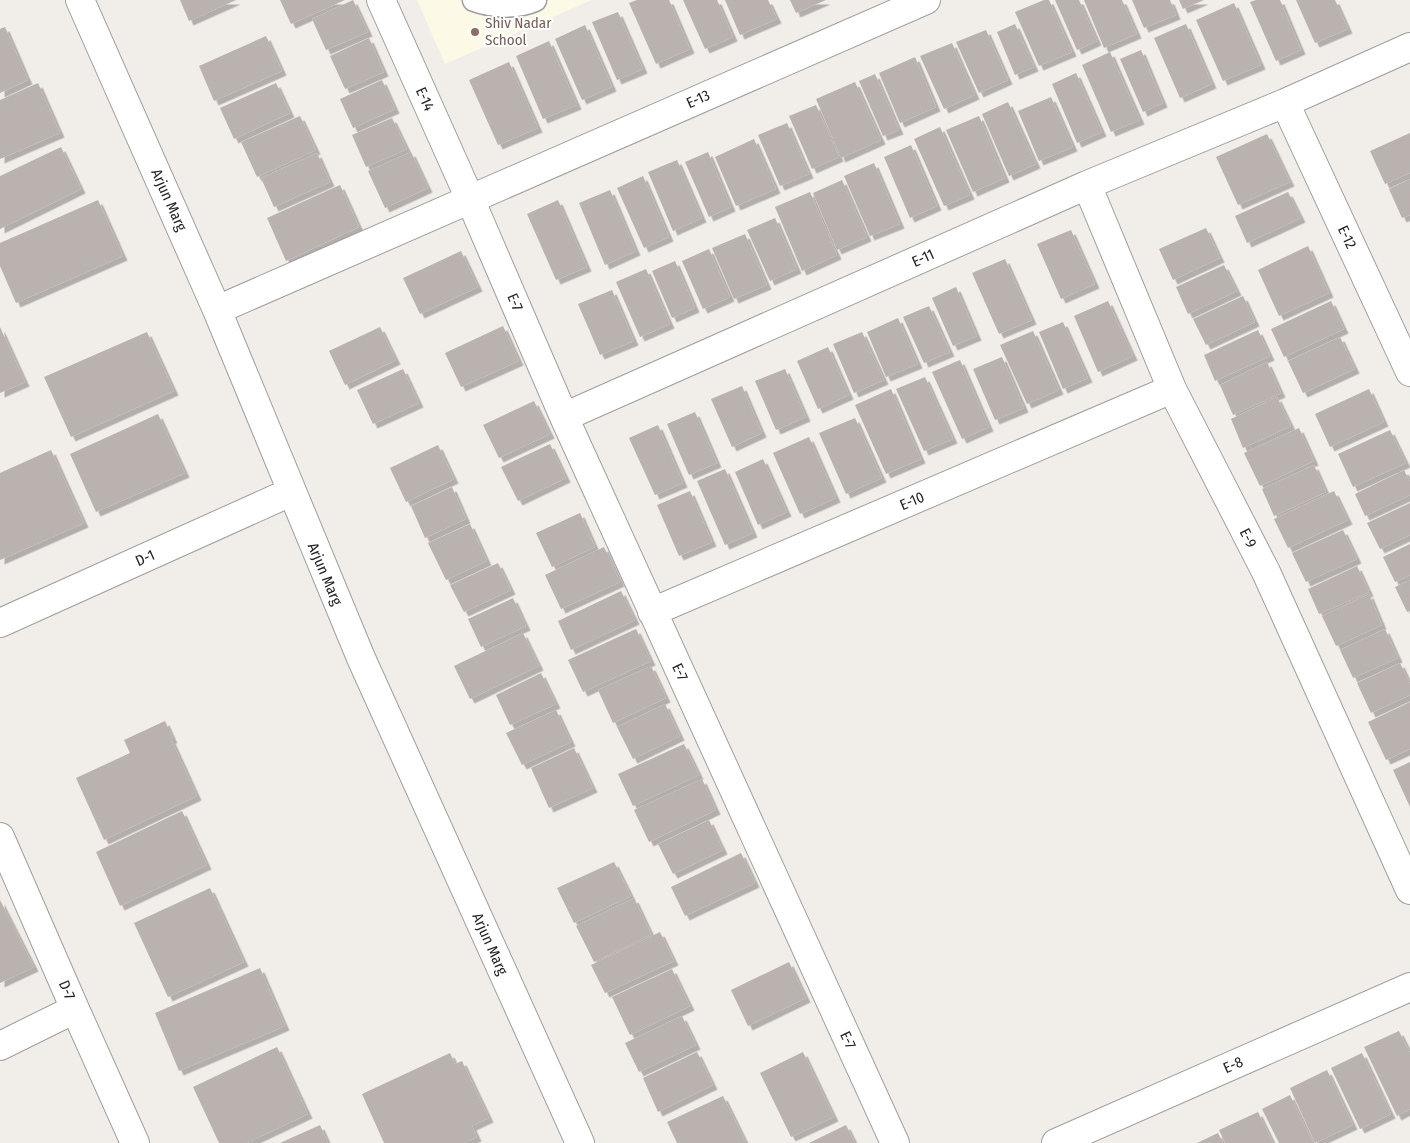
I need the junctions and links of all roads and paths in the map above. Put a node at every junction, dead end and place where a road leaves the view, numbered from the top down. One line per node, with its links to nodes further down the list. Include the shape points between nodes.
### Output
1 (80, 0): 10 (street, Arjun Marg)
2 (381, 0): 9 (street, E-14)
3 (474, 0): 4 (lane, via 502,6 528,4)
4 (536, 0)
5 (926, 0): 9 (street, E-13)
6 (1410, 47): 7 (street, E-11)
7 (1285, 103): 8 (street, E-11); 11 (street, E-12)
8 (1087, 185): 12 (street, E-9); 13 (street, E-11)
9 (470, 198): 10 (street, E-13); 13 (street, E-7)
10 (217, 310): 14 (street, Arjun Marg)
11 (1410, 372)
12 (1172, 389): 17 (street, E-10); 20 (street, E-9, via 1266,572)
13 (564, 417): 17 (street, E-7)
14 (291, 492): 16 (street, D-1); 25 (street, Arjun Marg, via 360,658)
15 (0, 606): 16 (street)
16 (32, 609): 18 (street, D-1)
17 (652, 612): 26 (street, E-7)
18 (0, 623)
19 (0, 837): 22 (street, D-7)
20 (1410, 890)
21 (1410, 987): 27 (street, E-8)
22 (74, 1009): 23 (street); 24 (street, D-7)
23 (0, 1046)
24 (135, 1143)
25 (580, 1143)
26 (895, 1143)
27 (1056, 1143)

